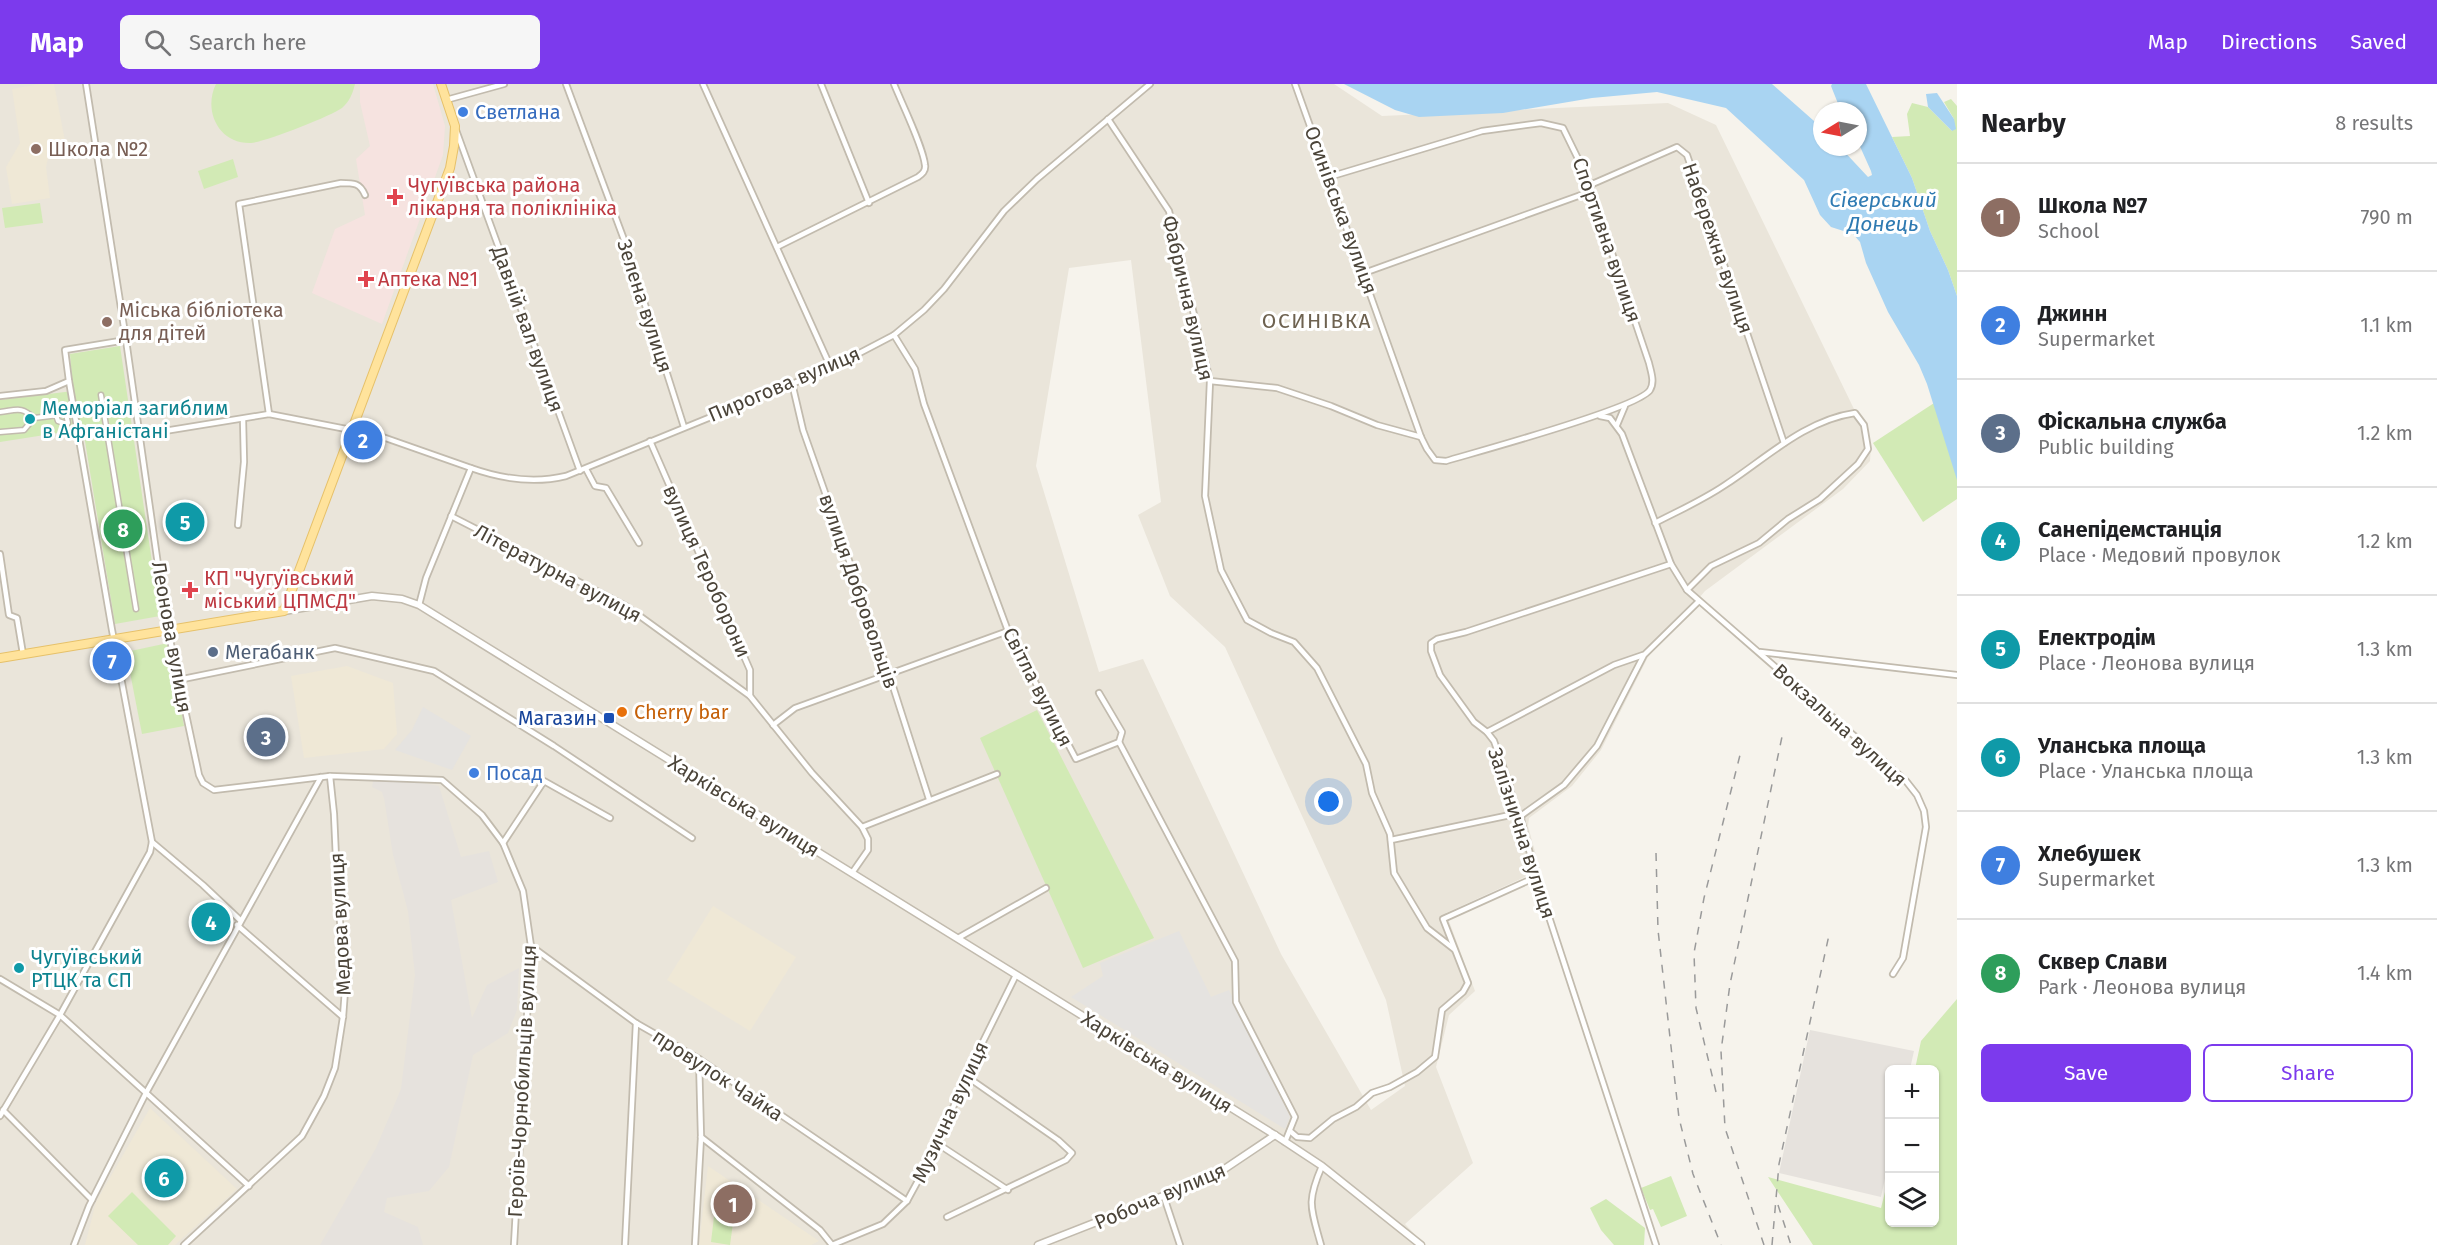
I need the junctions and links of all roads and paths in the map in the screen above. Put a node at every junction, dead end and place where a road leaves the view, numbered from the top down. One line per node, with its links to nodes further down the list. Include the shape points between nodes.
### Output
1 (86, 84): 21 (street, Леонова вулиця)
2 (441, 84): 10 (main road, Давній вал вулиця)
3 (504, 84): 10 (street)
4 (566, 84): 37 (street, Зелена вулиця, via 627,245)
5 (703, 84): 18 (street)
6 (821, 84): 17 (street)
7 (894, 84): 17 (street, via 925,171)
8 (1294, 84): 13 (street, Осинівська вулиця)
9 (1146, 85): 11 (street, Пирогова вулиця)
10 (446, 100): 12 (main road, Давній вал вулиця)
11 (1108, 119): 20 (street, Пирогова вулиця, via 1004,211 944,289); 24 (street, Фабрична вулиця, via 1169,211)
12 (455, 126): 38 (main road, via 450,168); 46 (street, Давній вал вулиця)
13 (1329, 177): 14 (street, Спортивна вулиця, via 1482,131 1541,123 1563,128); 19 (street, Осинівська вулиця)
14 (1590, 185): 15 (street, Спортивна вулиця); 43 (street, Набережна вулиця, via 1677,147 1687,155)
15 (1592, 192): 19 (street); 28 (street, Спортивна вулиця, via 1652,375 1649,392)
16 (365, 195): 31 (street, via 356,184 341,183 238,204)
17 (869, 203): 18 (street)
18 (777, 247): 22 (street)
19 (1364, 273): 41 (street, Осинівська вулиця)
20 (894, 334): 22 (street, Пирогова вулиця); 59 (street, Світла вулиця, via 915,369 924,404)
21 (126, 340): 23 (street, via 65,350); 40 (street, Леонова вулиця)
22 (831, 368): 25 (street, Пирогова вулиця)
23 (69, 381): 27 (street, via 46,391); 60 (street)
24 (1210, 381): 41 (street, via 1277,388); 83 (street, Фабрична вулиця, via 1205,496 1221,570 1247,620 1294,642 1317,668 1366,764 1372,793)
25 (792, 383): 37 (street, Пирогова вулиця); 65 (street, вулиця Добровольців, via 803,430)
26 (101, 395): 56 (street)
27 (0, 396)
28 (1625, 406): 33 (street, Спортивна вулиця); 36 (street)
29 (0, 412): 34 (street, via 21,409)
30 (67, 414): 32 (street); 32 (street, via 64,405 58,407); 32 (street, via 67,424 58,421)
31 (269, 414): 35 (street); 38 (street, Пирогова вулиця)
32 (56, 415): 34 (street)
33 (1595, 416): 36 (street, via 1610,418); 44 (street, Спортивна вулиця)
34 (34, 418): 39 (street, via 24,430)
35 (243, 419): 40 (street); 49 (street, via 244,462)
36 (1617, 424): 48 (street, Вокзальна вулиця)
37 (684, 427): 42 (street, Пирогова вулиця)
38 (353, 430): 45 (street, Пирогова вулиця); 57 (main road)
39 (0, 432)
40 (140, 435): 58 (street, Леонова вулиця)
41 (1421, 437): 44 (street, Осинівська вулиця, via 1435,460)
42 (650, 441): 46 (street, Пирогова вулиця); 69 (street, вулиця Тероборони, via 750,670)
43 (1784, 443): 48 (street, via 1723,486); 53 (street, via 1842,415 1855,413 1864,425 1868,449 1858,464 1820,499 1759,543 1711,566)
44 (1446, 461)
45 (471, 468): 46 (street, Пирогова вулиця, via 527,481 549,480); 47 (street)
46 (583, 470): 50 (street, via 594,486 606,488)
47 (451, 516): 55 (street); 69 (street, Літературна вулиця, via 626,606)
48 (1655, 524): 52 (street, Вокзальна вулиця)
49 (238, 525)
50 (639, 543)
51 (0, 554): 62 (street, via 9,615 17,618)
52 (1671, 564): 53 (street, Вокзальна вулиця); 71 (street, Залізнична вулиця, via 1432,641 1431,651 1440,675 1474,722)
53 (1687, 590): 54 (street, Вокзальна вулиця)
54 (1698, 602): 61 (street, Вокзальна вулиця); 63 (street)
55 (419, 605): 57 (street, Харківська вулиця, via 402,598 372,596); 86 (street, Харківська вулиця)
56 (136, 609)
57 (284, 611): 58 (main road, Харківська вулиця)
58 (168, 630): 60 (main road, Харківська вулиця); 67 (street, Леонова вулиця)
59 (1008, 631): 65 (street); 72 (street, Світла вулиця, via 1076,759)
60 (114, 639): 62 (main road, Харківська вулиця); 84 (street)
61 (1758, 652): 66 (street, Вокзальна вулиця); 93 (street, Вокзальна вулиця, via 1906,780 1924,811 1923,857 1903,958)
62 (23, 654): 64 (main road, Харківська вулиця)
63 (1644, 655): 71 (street, via 1614,665); 80 (street, via 1597,746 1564,785)
64 (0, 658)
65 (889, 674): 70 (street, via 795,708); 77 (street, вулиця Добровольців)
66 (1957, 675)
67 (178, 680): 76 (street, Леонова вулиця, via 199,775); 82 (street, via 335,648 434,671)
68 (1099, 693): 72 (street, via 1122,732)
69 (750, 696): 70 (street)
70 (773, 725): 81 (street)
71 (1487, 732): 78 (street, Залізнична вулиця, via 1510,786)
72 (1119, 742): 104 (street, via 1235,962 1236,1002 1295,1117)
73 (997, 774): 77 (street)
74 (330, 776): 75 (street, Героїв-Чорнобильців вулиця); 85 (street, Героїв-Чорнобильців вулиця, via 442,780 482,815); 97 (street, Медова вулиця, via 346,977)
75 (321, 777): 76 (street, Героїв-Чорнобильців вулиця); 89 (street)
76 (214, 790)
77 (929, 799): 81 (street)
78 (1515, 814): 80 (street, Залізнична вулиця); 83 (street)
79 (610, 818): 85 (street, via 544,780)
80 (1521, 819): 87 (street, Залізнична вулиця)
81 (862, 827): 86 (street, via 868,850)
82 (692, 838)
83 (1391, 840): 92 (street, Фабрична вулиця, via 1394,873 1427,928)
84 (153, 842): 89 (street, via 203,885); 96 (street)
85 (502, 843): 91 (street, Героїв-Чорнобильців вулиця, via 523,891)
86 (852, 873): 90 (street, Харківська вулиця)
87 (1536, 878): 92 (street, via 1443,919); 126 (street, Залізнична вулиця)
88 (1046, 888): 90 (street)
89 (238, 923): 97 (street); 101 (street)
90 (958, 938): 94 (street, Харківська вулиця)
91 (531, 946): 98 (street, провулок Чайка); 118 (street, Героїв-Чорнобильців вулиця)
92 (1454, 949): 104 (street, via 1468,983 1442,1010 1435,1057 1417,1072 1372,1093 1310,1138 1297,1137)
93 (1893, 974)
94 (1016, 975): 100 (street, Музична вулиця); 105 (street, Харківська вулиця)
95 (0, 979): 96 (street)
96 (60, 1015): 101 (street); 102 (street)
97 (343, 1017): 110 (street, Медова вулиця, via 335,1068 315,1114 302,1136)
98 (636, 1023): 99 (street, провулок Чайка); 119 (street)
99 (699, 1059): 106 (street); 114 (street, провулок Чайка)
100 (966, 1076): 108 (street, Музична вулиця); 111 (street, via 1072,1153 1066,1160)
101 (146, 1093): 110 (street); 113 (street)
102 (3, 1110): 103 (street); 113 (street)
103 (0, 1116)
104 (1290, 1131): 107 (street)
105 (1275, 1135): 107 (street, Харківська вулиця); 112 (street, Робоча вулиця, via 1214,1176)
106 (700, 1137): 120 (street); 121 (street, via 820,1230)
107 (1285, 1142): 109 (street, Харківська вулиця)
108 (938, 1144): 111 (street); 114 (street, Музична вулиця)
109 (1322, 1166): 124 (street, via 1311,1203); 125 (street, Харківська вулиця)
110 (249, 1186): 117 (street, Медова вулиця)
111 (1008, 1190): 115 (street)
112 (1164, 1197): 122 (street, Робоча вулиця); 123 (street)
113 (92, 1200): 116 (street)
114 (907, 1201): 121 (street, Музична вулиця, via 883,1224)
115 (947, 1217)
116 (74, 1245)
117 (184, 1245)
118 (514, 1245)
119 (625, 1245)
120 (695, 1245)
121 (832, 1245)
122 (1038, 1245)
123 (1180, 1245)
124 (1321, 1245)
125 (1421, 1245)
126 (1656, 1245)

